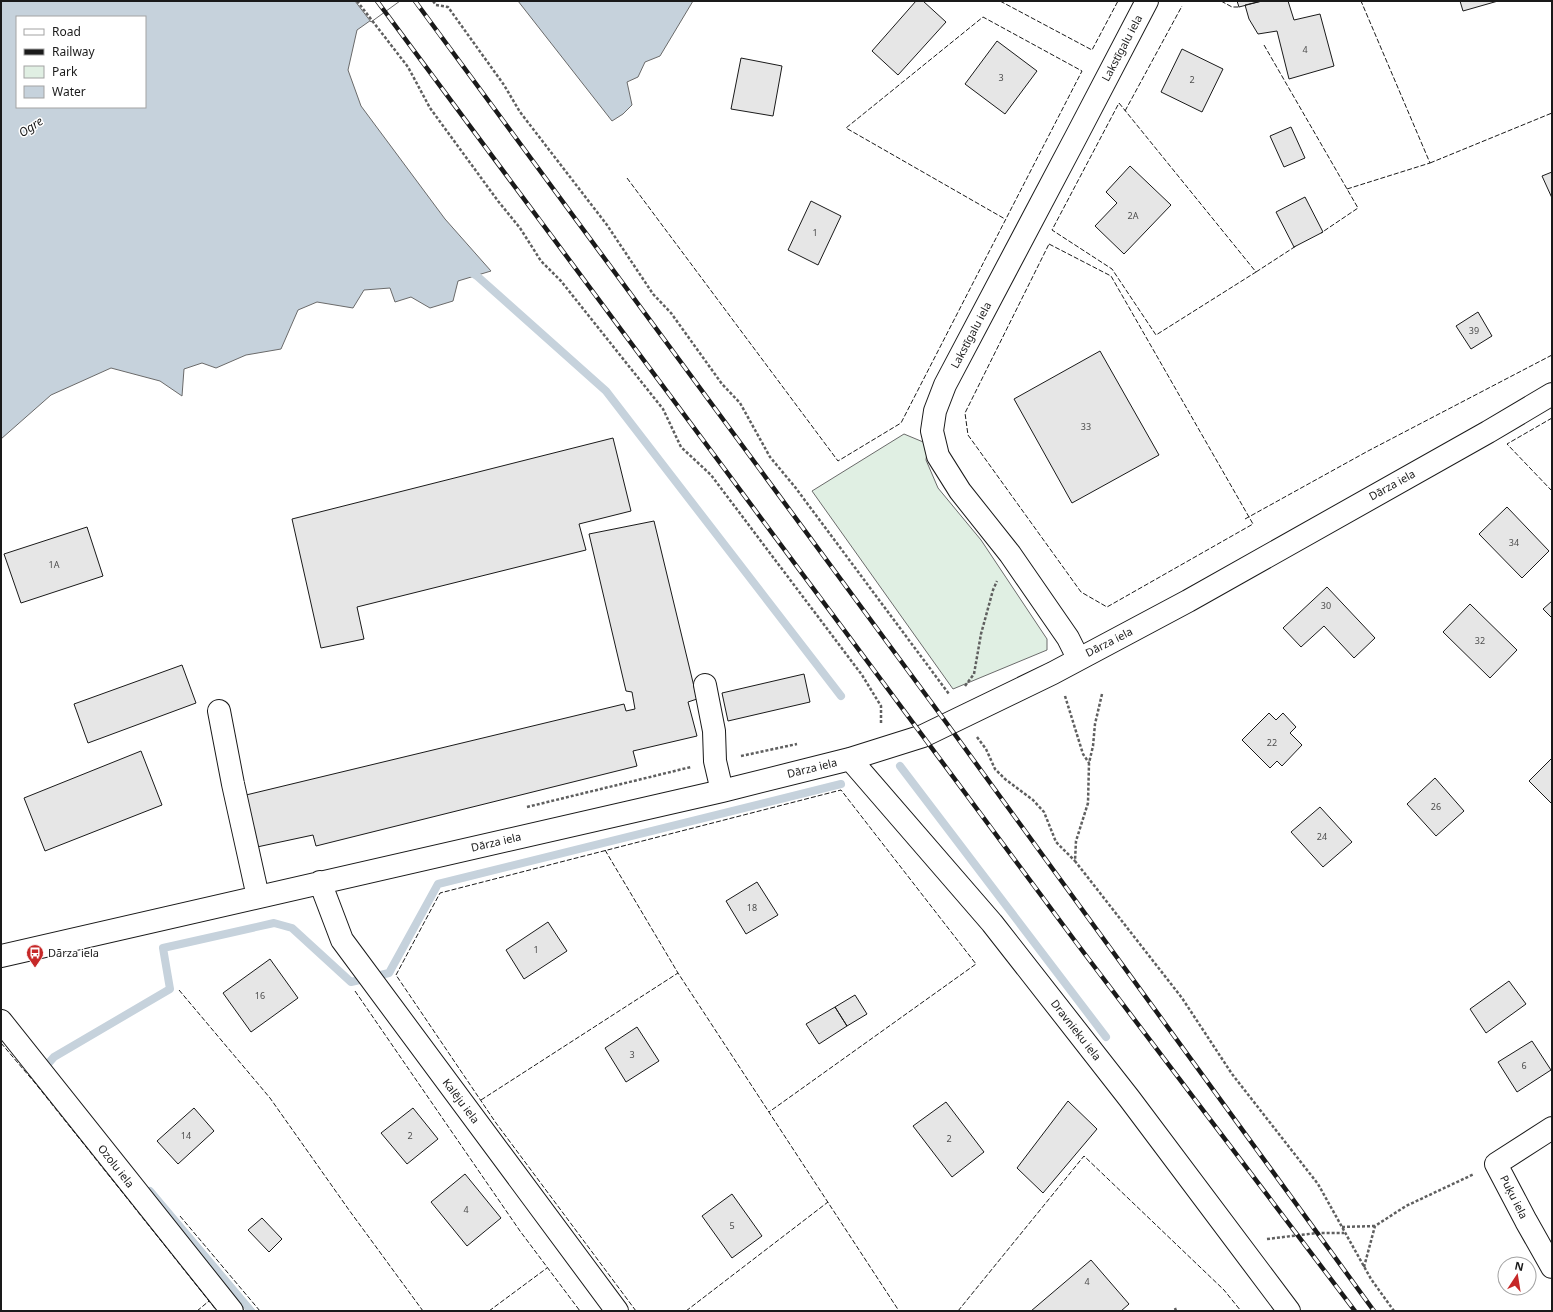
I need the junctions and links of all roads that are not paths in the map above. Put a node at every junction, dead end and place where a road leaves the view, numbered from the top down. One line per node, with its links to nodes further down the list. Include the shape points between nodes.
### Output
1 (1147, 1): 3 (street, Lakstīgalu iela, via 945,384 935,411 932,431 938,456 960,490 1010,554 1068,638)
2 (1552, 394): 3 (street, Dārza iela, via 1188,601)
3 (1078, 658): 6 (street, Dārza iela, via 1053,673 959,709 922,736)
4 (705, 685): 7 (street, via 714,731 714,761)
5 (219, 712): 9 (street)
6 (850, 759): 7 (street, Dārza iela); 16 (street, Dravnieku iela, via 992,923 1129,1098)
7 (722, 791): 8 (street, Dārza iela)
8 (320, 882): 9 (street, Dārza iela); 15 (street, Kalēju iela, via 342,940)
9 (258, 898): 10 (street, Dārza iela)
10 (1, 956)
11 (1, 1021): 14 (street, Ozolu iela)
12 (1552, 1128): 13 (street, Puķu iela, via 1496,1164)
13 (1552, 1268)
14 (232, 1311)
15 (617, 1311)
16 (1289, 1311)

